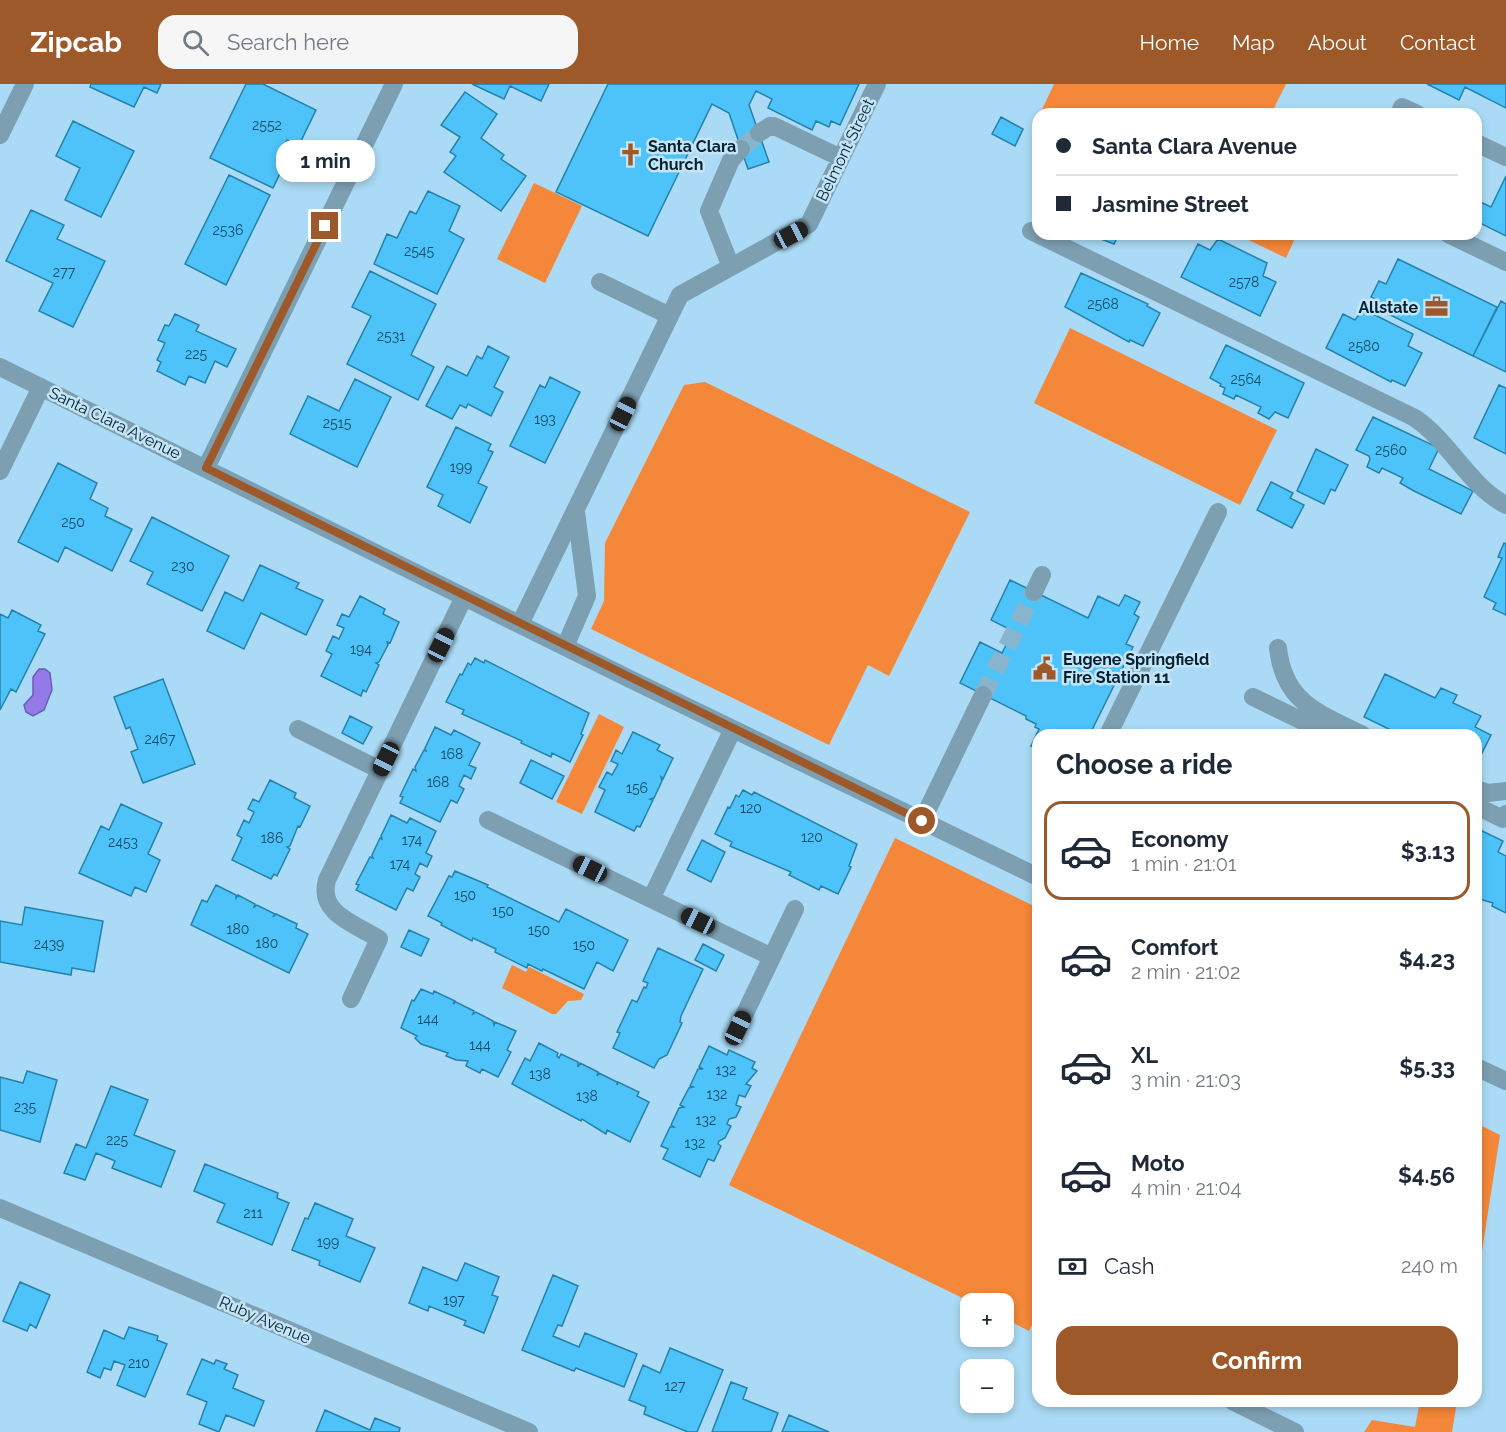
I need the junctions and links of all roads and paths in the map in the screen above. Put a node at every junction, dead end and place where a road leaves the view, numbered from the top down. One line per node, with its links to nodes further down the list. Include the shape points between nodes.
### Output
1 (25, 84): 5 (street)
2 (394, 84): 18 (street)
3 (877, 84): 9 (street, Belmont Street)
4 (759, 133): 9 (street, via 774,126)
5 (0, 135)
6 (1482, 145): 8 (street)
7 (741, 149): 13 (street, via 731,160 709,211)
8 (1506, 157)
9 (841, 158): 13 (street, Belmont Street, via 806,227)
10 (1049, 240): 20 (street, via 1415,418 1493,497)
11 (1460, 240): 12 (street)
12 (1506, 262)
13 (731, 267): 15 (street, Belmont Street, via 683,292)
14 (600, 282): 15 (street)
15 (670, 316): 21 (street, Belmont Street)
16 (0, 367): 17 (street, Santa Clara Avenue)
17 (41, 387): 18 (street, Santa Clara Avenue); 19 (street)
18 (206, 468): 25 (street, Santa Clara Avenue)
19 (0, 471)
20 (1506, 505)
21 (576, 512): 26 (street, Belmont Street); 27 (street, via 587,596)
22 (1218, 512): 33 (street)
23 (1042, 575): 24 (street)
24 (1034, 592)
25 (464, 597): 26 (street, Santa Clara Avenue); 36 (street)
26 (520, 624): 27 (street, Santa Clara Avenue)
27 (565, 647): 32 (street, Santa Clara Avenue)
28 (1278, 648): 35 (street, via 1282,673 1299,699)
29 (983, 694): 42 (street)
30 (1253, 697): 34 (street)
31 (298, 729): 36 (street)
32 (733, 729): 42 (street, Santa Clara Avenue); 44 (street)
33 (1111, 729)
34 (1319, 729)
35 (1351, 729)
36 (380, 770): 47 (street, via 325,886 331,906 341,918 380,939)
37 (1482, 791): 38 (street)
38 (1506, 791)
39 (1482, 809): 40 (street, via 1503,819)
40 (1506, 814)
41 (488, 820): 44 (street)
42 (922, 821): 43 (street, Santa Clara Avenue)
43 (1032, 874)
44 (651, 899): 46 (street)
45 (795, 909): 46 (street)
46 (772, 957): 48 (street)
47 (351, 999)
48 (738, 1028)
49 (1482, 1070): 50 (street)
50 (1506, 1081)
51 (0, 1208): 53 (street, Ruby Avenue)
52 (1244, 1407): 54 (street)
53 (529, 1432)
54 (1295, 1432)

